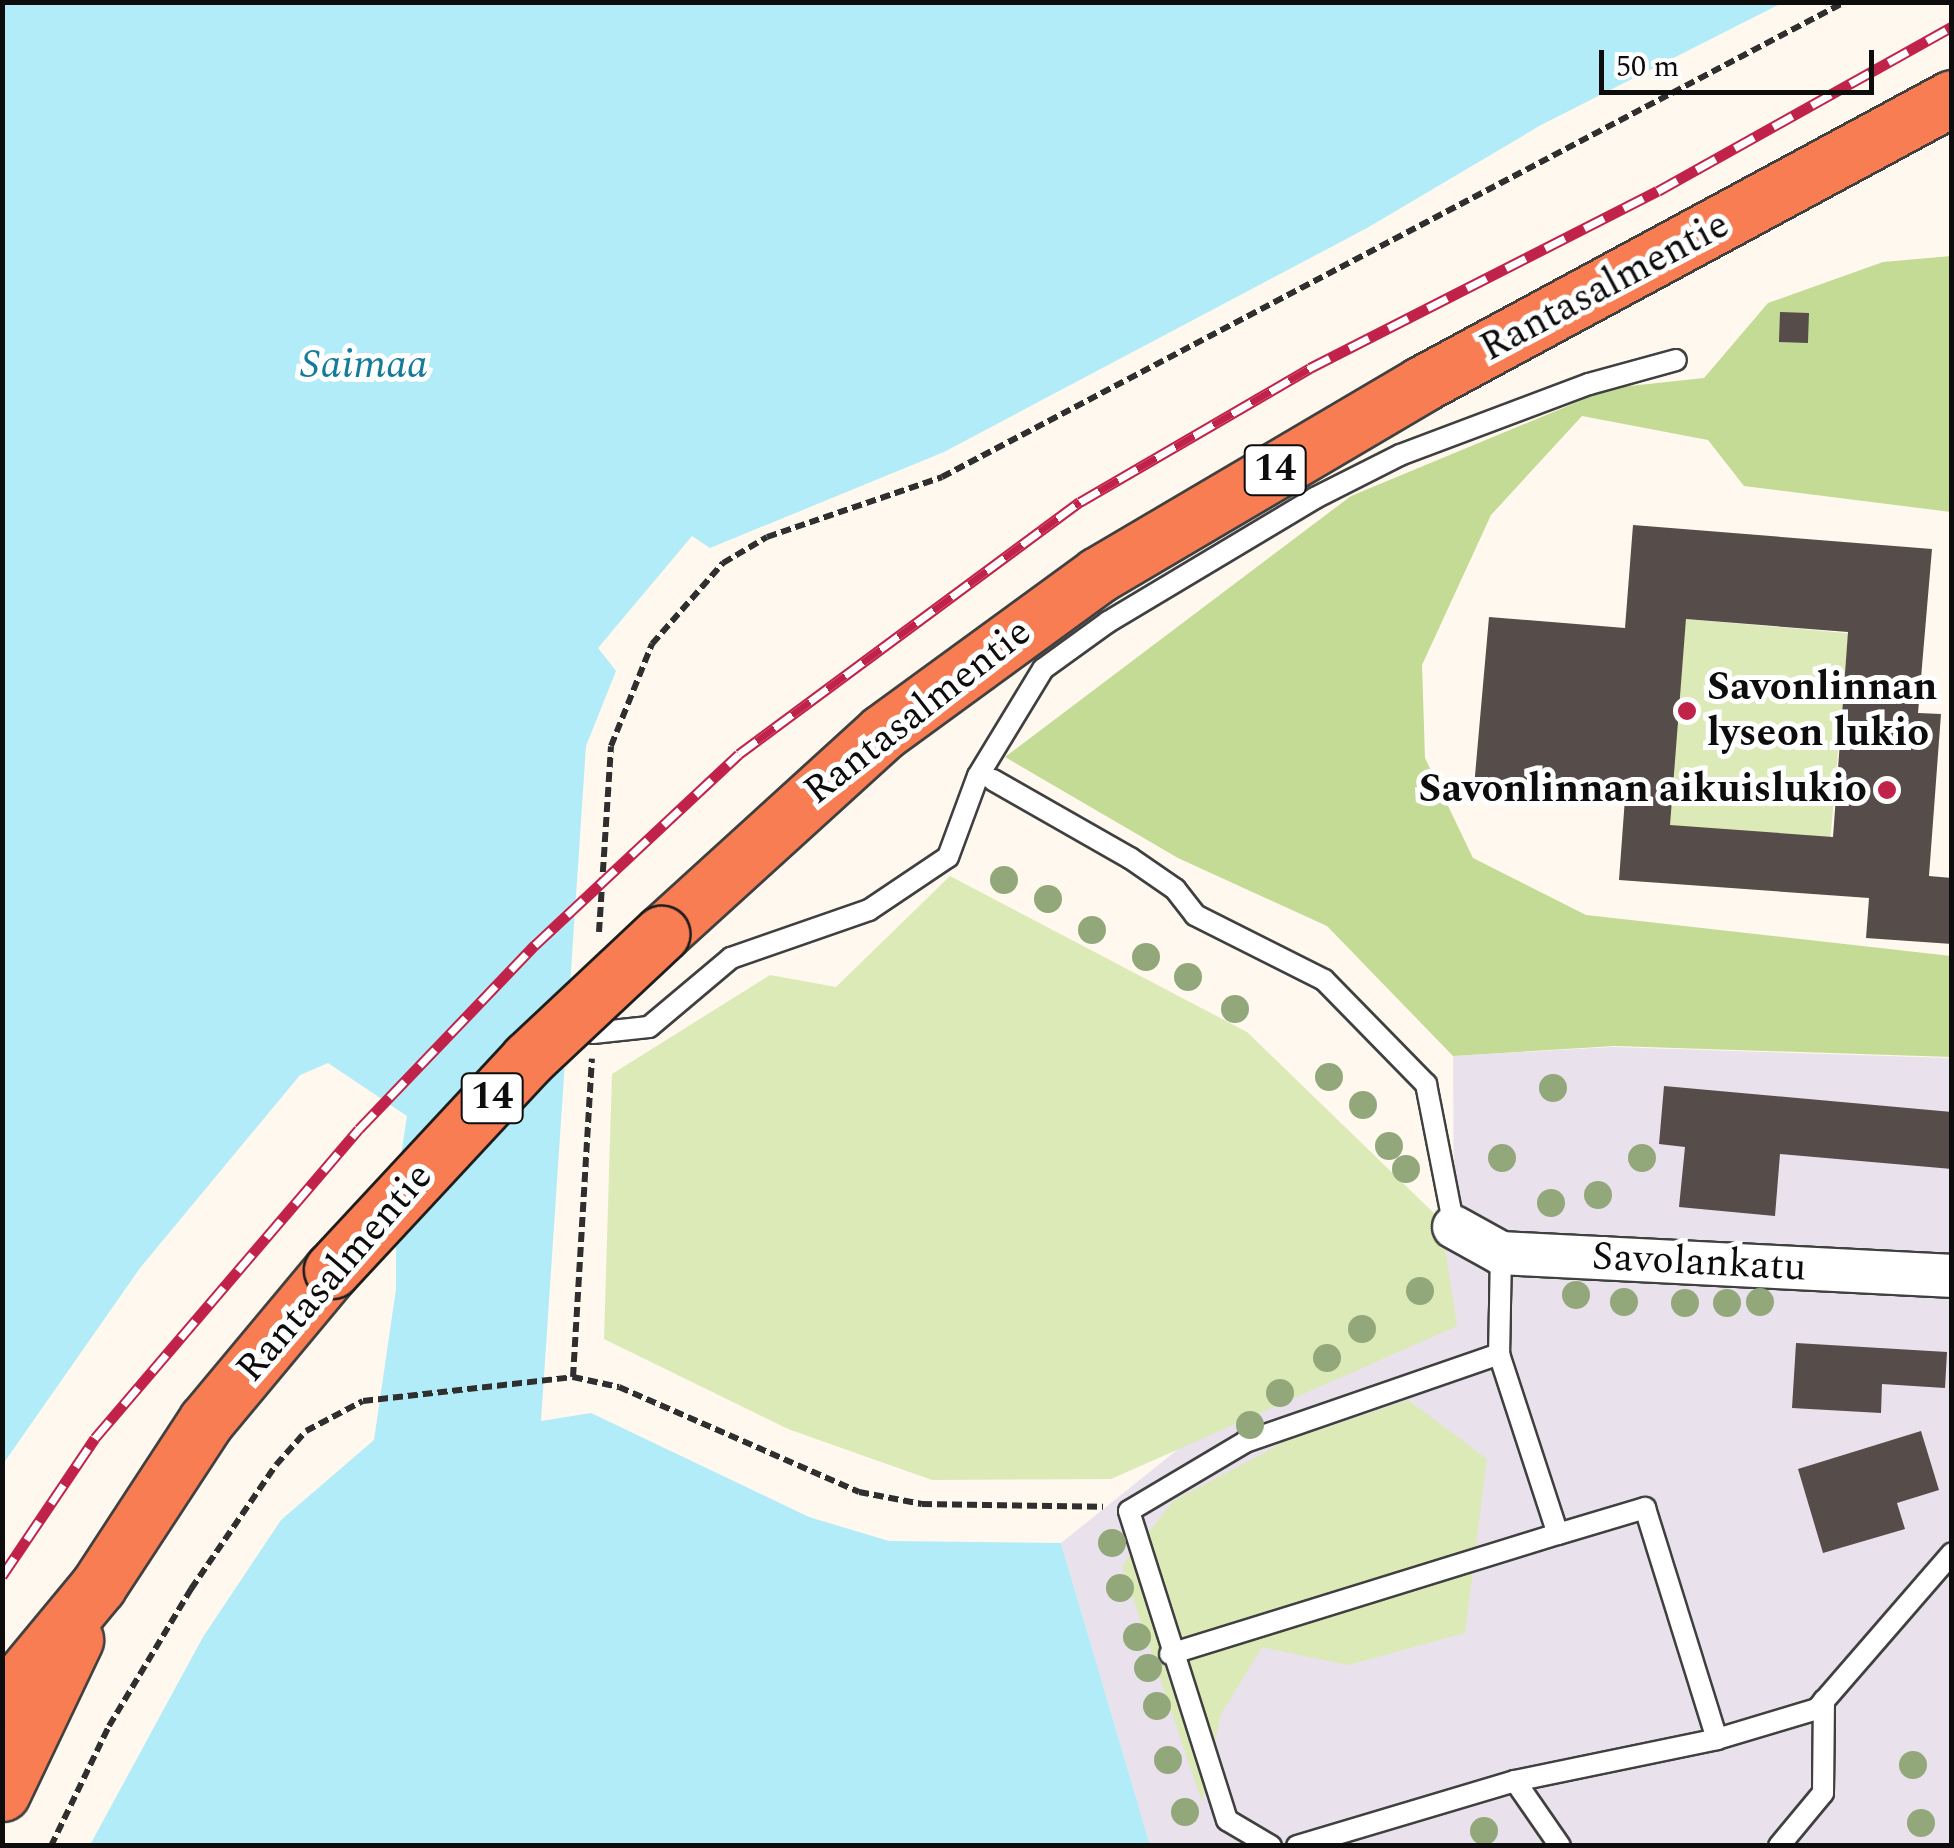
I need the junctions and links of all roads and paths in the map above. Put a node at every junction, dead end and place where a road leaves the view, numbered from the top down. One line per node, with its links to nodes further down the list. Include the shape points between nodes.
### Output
1 (1844, 2): 5 (path, via 942,477 767,537 722,564 652,644 611,746)
2 (1952, 98): 15 (highway, Rantasalmentie / 14, bridge, via 1422,384 1098,576 883,732 528,1059 332,1270 206,1421)
3 (1676, 360): 6 (lane, via 1589,384 1400,455 1108,622 1043,669 978,776 948,857 869,910 731,958 648,1028)
4 (993, 780): 7 (lane, via 1130,858 1175,889 1195,915 1324,980 1426,1084)
5 (599, 938)
6 (593, 1033): 11 (path)
7 (1454, 1228): 8 (street, Savolankatu)
8 (1502, 1254): 9 (street, Savolankatu); 10 (lane)
9 (1952, 1276)
10 (1499, 1354): 12 (lane, via 1245,1442); 13 (lane)
11 (573, 1377): 12 (path, via 619,1387 859,1492 922,1504 1066,1502); 22 (path, via 363,1402 306,1431 276,1465 119,1709)
12 (1129, 1510): 16 (lane)
13 (1558, 1534): 16 (lane); 19 (lane, via 1645,1508)
14 (1952, 1554): 17 (lane)
15 (98, 1586): 18 (highway, Rantasalmentie / 14); 21 (highway, Rantasalmentie / 14)
16 (1170, 1654): 23 (lane, via 1227,1820)
17 (1824, 1700): 19 (lane); 26 (lane, via 1822,1793)
18 (2, 1702)
19 (1717, 1739): 20 (lane)
20 (1515, 1781): 24 (lane); 25 (lane)
21 (2, 1793)
22 (51, 1846)
23 (1271, 1846)
24 (1296, 1846)
25 (1560, 1846)
26 (1780, 1846)

